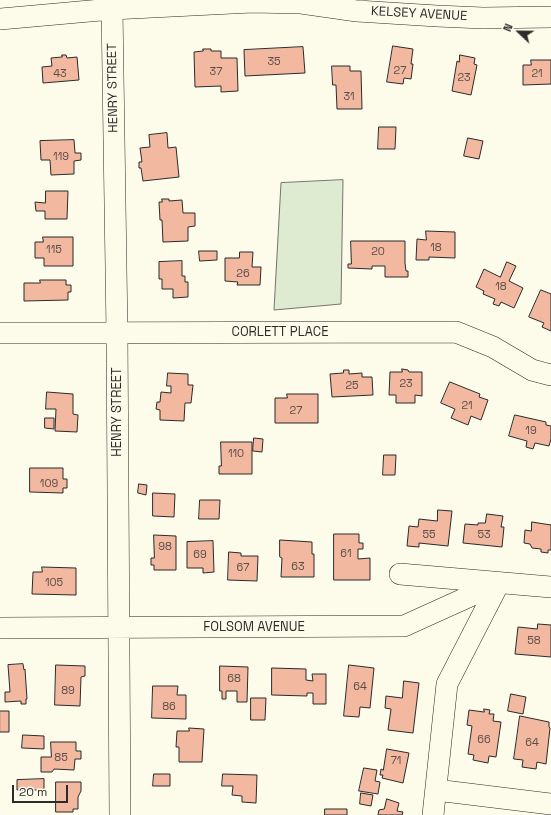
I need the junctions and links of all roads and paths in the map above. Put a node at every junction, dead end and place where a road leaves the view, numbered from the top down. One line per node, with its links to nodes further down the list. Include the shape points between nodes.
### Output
1 (166, 3): 2 (street, KELSEY AVENUE); 3 (street, KELSEY AVENUE, via 294,3 437,16)
2 (112, 9): 4 (street, KELSEY AVENUE); 5 (street, HENRY STREET)
3 (551, 17)
4 (0, 19)
5 (117, 332): 6 (street, CORLETT PLACE); 7 (street, CORLETT PLACE, via 456,332 493,347 532,370); 12 (street, HENRY STREET)
6 (0, 333)
7 (551, 375)
8 (400, 574): 9 (street)
9 (499, 583): 10 (street); 12 (street, FOLSOM AVENUE, via 404,626); 13 (street, via 447,684)
10 (551, 587)
11 (0, 628): 12 (street, FOLSOM AVENUE)
12 (117, 628): 15 (street, HENRY STREET)
13 (436, 790): 14 (street); 16 (street)
14 (551, 804)
15 (120, 815)
16 (433, 815)

